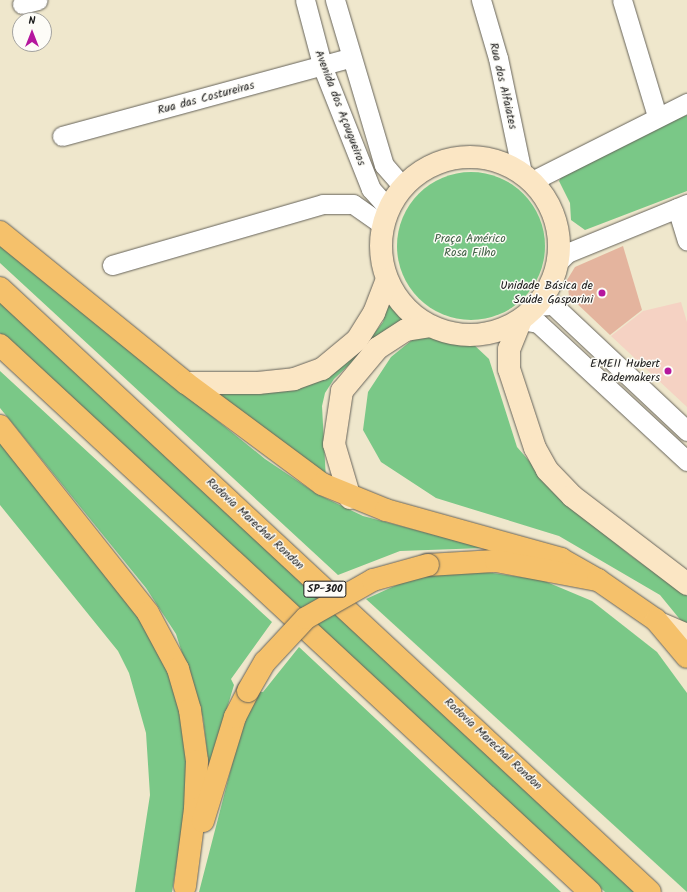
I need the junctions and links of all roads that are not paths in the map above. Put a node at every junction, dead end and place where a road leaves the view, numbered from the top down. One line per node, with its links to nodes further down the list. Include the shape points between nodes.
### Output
1 (305, 0): 6 (street, Avenida dos Açougueiros)
2 (335, 0): 5 (street, Avenida dos Açougueiros)
3 (481, 0): 10 (street, Rua dos Alfaiates)
4 (622, 0): 8 (street)
5 (350, 58): 6 (street, Rua das Costureiras); 11 (street, Avenida dos Açougueiros, via 384,165)
6 (323, 68): 9 (street, Rua das Costureiras); 13 (street, Avenida dos Açougueiros, via 371,188)
7 (687, 103): 8 (street)
8 (657, 116): 10 (street)
9 (62, 136)
10 (527, 177): 11 (main road, via 499,161 473,157 447,160 423,170); 16 (main road, via 555,217)
11 (403, 186): 13 (main road)
12 (682, 206): 15 (street); 16 (street, via 567,253)
13 (386, 217): 17 (street, via 353,204 323,204); 18 (main road, via 381,252)
14 (0, 232): 25 (highway)
15 (687, 241)
16 (559, 261): 20 (main road, via 551,285)
17 (112, 265)
18 (387, 279): 22 (main road, via 401,303); 25 (main road, via 374,313 357,340 322,369 294,378 258,383)
19 (0, 288): 38 (highway, Rodovia Marechal Rondon / SP-300)
20 (537, 306): 21 (main road); 28 (street, via 553,305)
21 (521, 320): 23 (main road); 26 (main road, via 509,349); 29 (street, via 538,323)
22 (430, 326): 23 (main road, via 471,336); 30 (main road, via 406,330 378,348 342,391 335,415 334,444)
23 (498, 330): 26 (main road, via 499,369)
24 (0, 345): 37 (highway)
25 (186, 383): 30 (highway, via 298,468)
26 (512, 386): 32 (main road, via 535,448 547,470 572,496)
27 (0, 426): 36 (highway, via 148,613 178,669 190,710 197,761 195,809)
28 (687, 431)
29 (687, 461)
30 (350, 498): 31 (highway, via 560,559)
31 (598, 580): 33 (highway); 36 (highway, bridge, via 496,561 428,565 373,580 306,618 265,662 248,691 224,748)
32 (687, 584)
33 (661, 624): 34 (main road); 35 (highway)
34 (687, 634)
35 (687, 658)
36 (184, 889)
37 (590, 892)
38 (650, 892)

